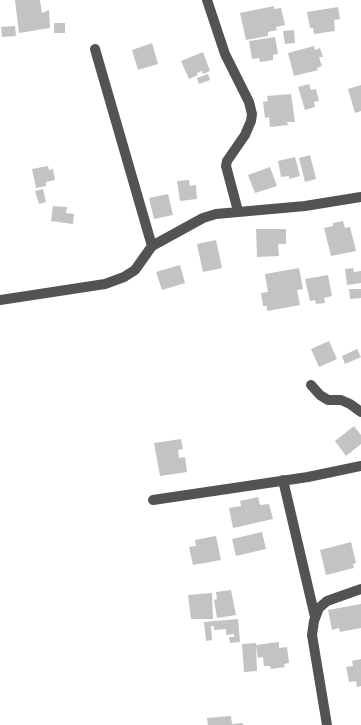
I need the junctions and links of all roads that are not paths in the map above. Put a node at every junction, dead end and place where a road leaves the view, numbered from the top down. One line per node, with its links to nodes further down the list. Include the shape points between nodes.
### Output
1 (207, 0): 4 (street, via 225,54 249,102 252,114 245,135 226,166)
2 (95, 49): 5 (street)
3 (361, 197): 4 (street, via 305,206)
4 (238, 211): 5 (street, via 203,218)
5 (152, 246): 6 (street, via 135,270 105,284)
6 (0, 300)
7 (311, 385): 8 (street, via 328,400 341,400)
8 (361, 412)
9 (361, 466): 10 (street)
10 (283, 480): 11 (street); 13 (street)
11 (154, 500)
12 (361, 589): 13 (street, via 327,601)
13 (315, 617): 14 (street, via 312,635)
14 (327, 725)

